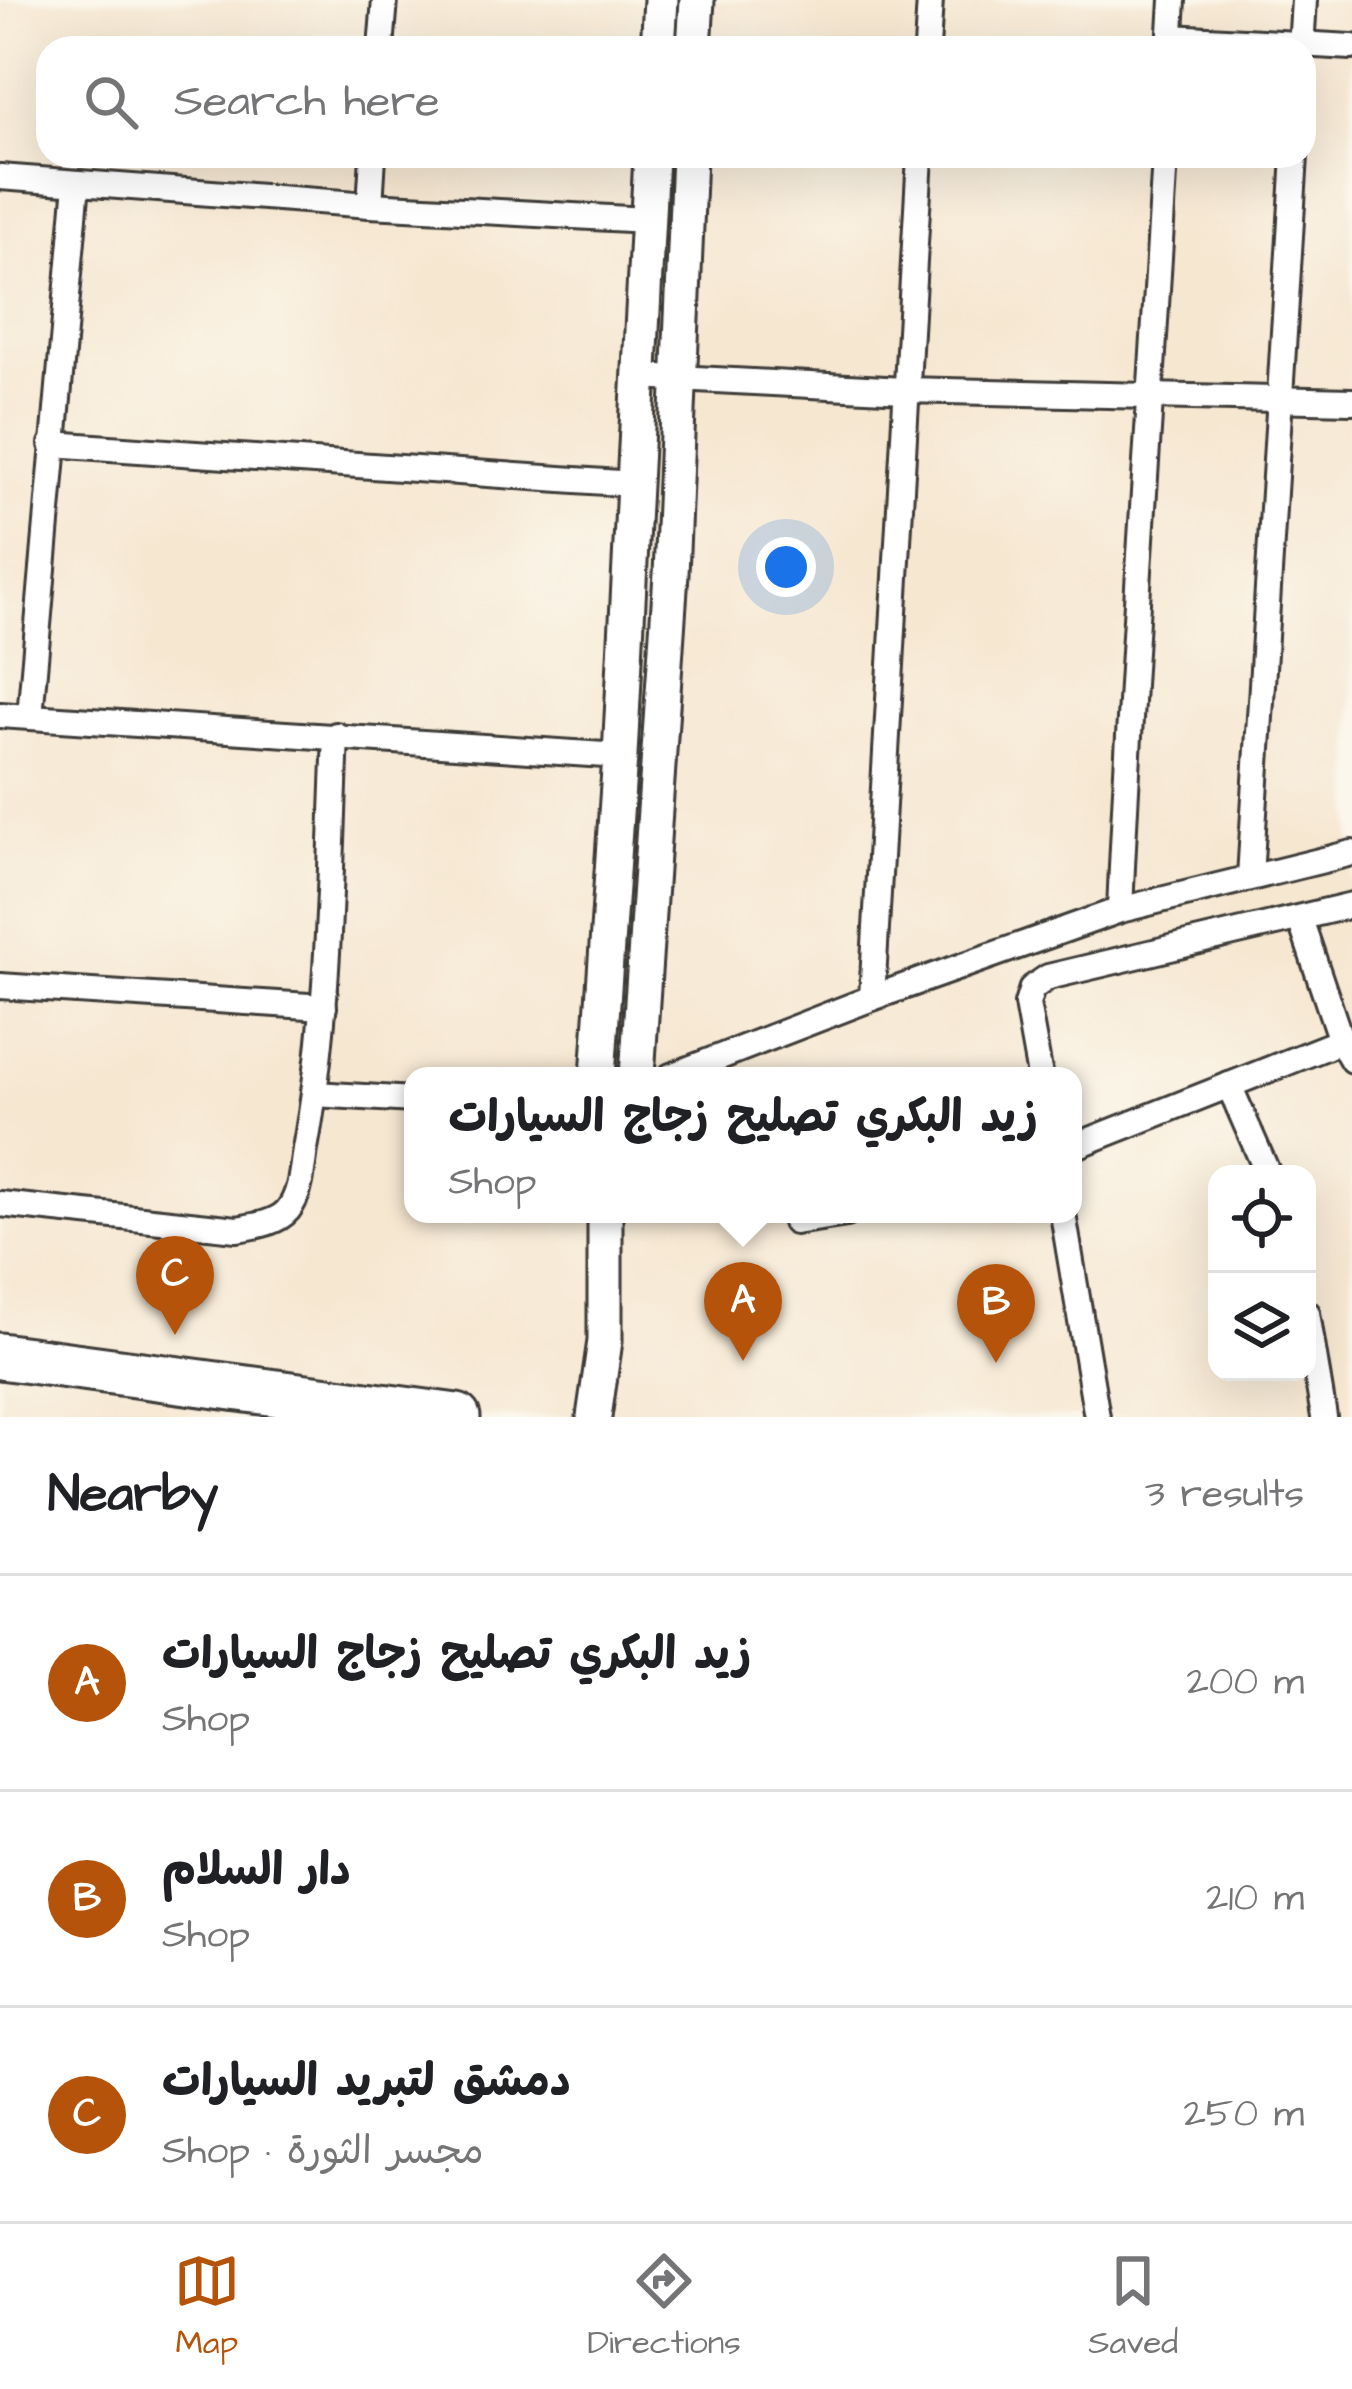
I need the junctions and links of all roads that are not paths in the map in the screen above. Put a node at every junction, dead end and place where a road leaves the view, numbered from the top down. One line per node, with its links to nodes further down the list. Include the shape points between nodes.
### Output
1 (385, 0): 7 (street)
2 (661, 0): 8 (street)
3 (697, 0): 9 (street)
4 (930, 0): 10 (street)
5 (1173, 0): 11 (street)
6 (1304, 0): 12 (street)
7 (383, 36)
8 (659, 36)
9 (695, 36)
10 (928, 36)
11 (1171, 36)
12 (1302, 36)
13 (1316, 46): 14 (street)
14 (1352, 47)
15 (373, 168): 23 (street)
16 (650, 168): 24 (street)
17 (688, 168): 26 (street)
18 (919, 168): 27 (street)
19 (1164, 168): 29 (street)
20 (1294, 168): 28 (street)
21 (0, 177): 22 (street)
22 (76, 183): 23 (street); 31 (street)
23 (370, 205): 24 (street)
24 (647, 220): 25 (street)
25 (639, 376): 26 (street); 32 (street)
26 (678, 378): 27 (street); 47 (street)
27 (904, 390): 29 (street); 43 (street)
28 (1280, 397): 29 (street); 30 (street); 38 (street)
29 (1151, 398): 40 (street)
30 (1352, 401)
31 (52, 444): 32 (street); 34 (street)
32 (634, 484): 36 (street)
33 (0, 715): 34 (street)
34 (30, 716): 35 (street)
35 (336, 735): 36 (street); 44 (street)
36 (620, 756): 46 (street)
37 (1352, 853): 38 (street)
38 (1250, 877): 40 (street)
39 (1352, 905): 41 (street)
40 (1120, 910): 43 (street)
41 (1300, 919): 45 (street); 49 (street, via 1048,976 1027,1004)
42 (0, 986): 44 (street)
43 (872, 998): 48 (street)
44 (324, 1007): 51 (street)
45 (1347, 1050): 50 (street)
46 (599, 1067)
47 (638, 1067)
48 (694, 1067)
49 (1038, 1067)
50 (1229, 1085): 53 (street); 54 (street)
51 (315, 1094): 52 (street); 55 (street, via 297,1194 289,1210 265,1223 237,1229)
52 (404, 1099)
53 (1082, 1144)
54 (1264, 1165)
55 (0, 1204)
56 (605, 1223): 61 (street)
57 (1064, 1223): 62 (street)
58 (1, 1356): 60 (highway)
59 (1316, 1368): 63 (street)
60 (458, 1417)
61 (594, 1417)
62 (1096, 1417)
63 (1324, 1417)

